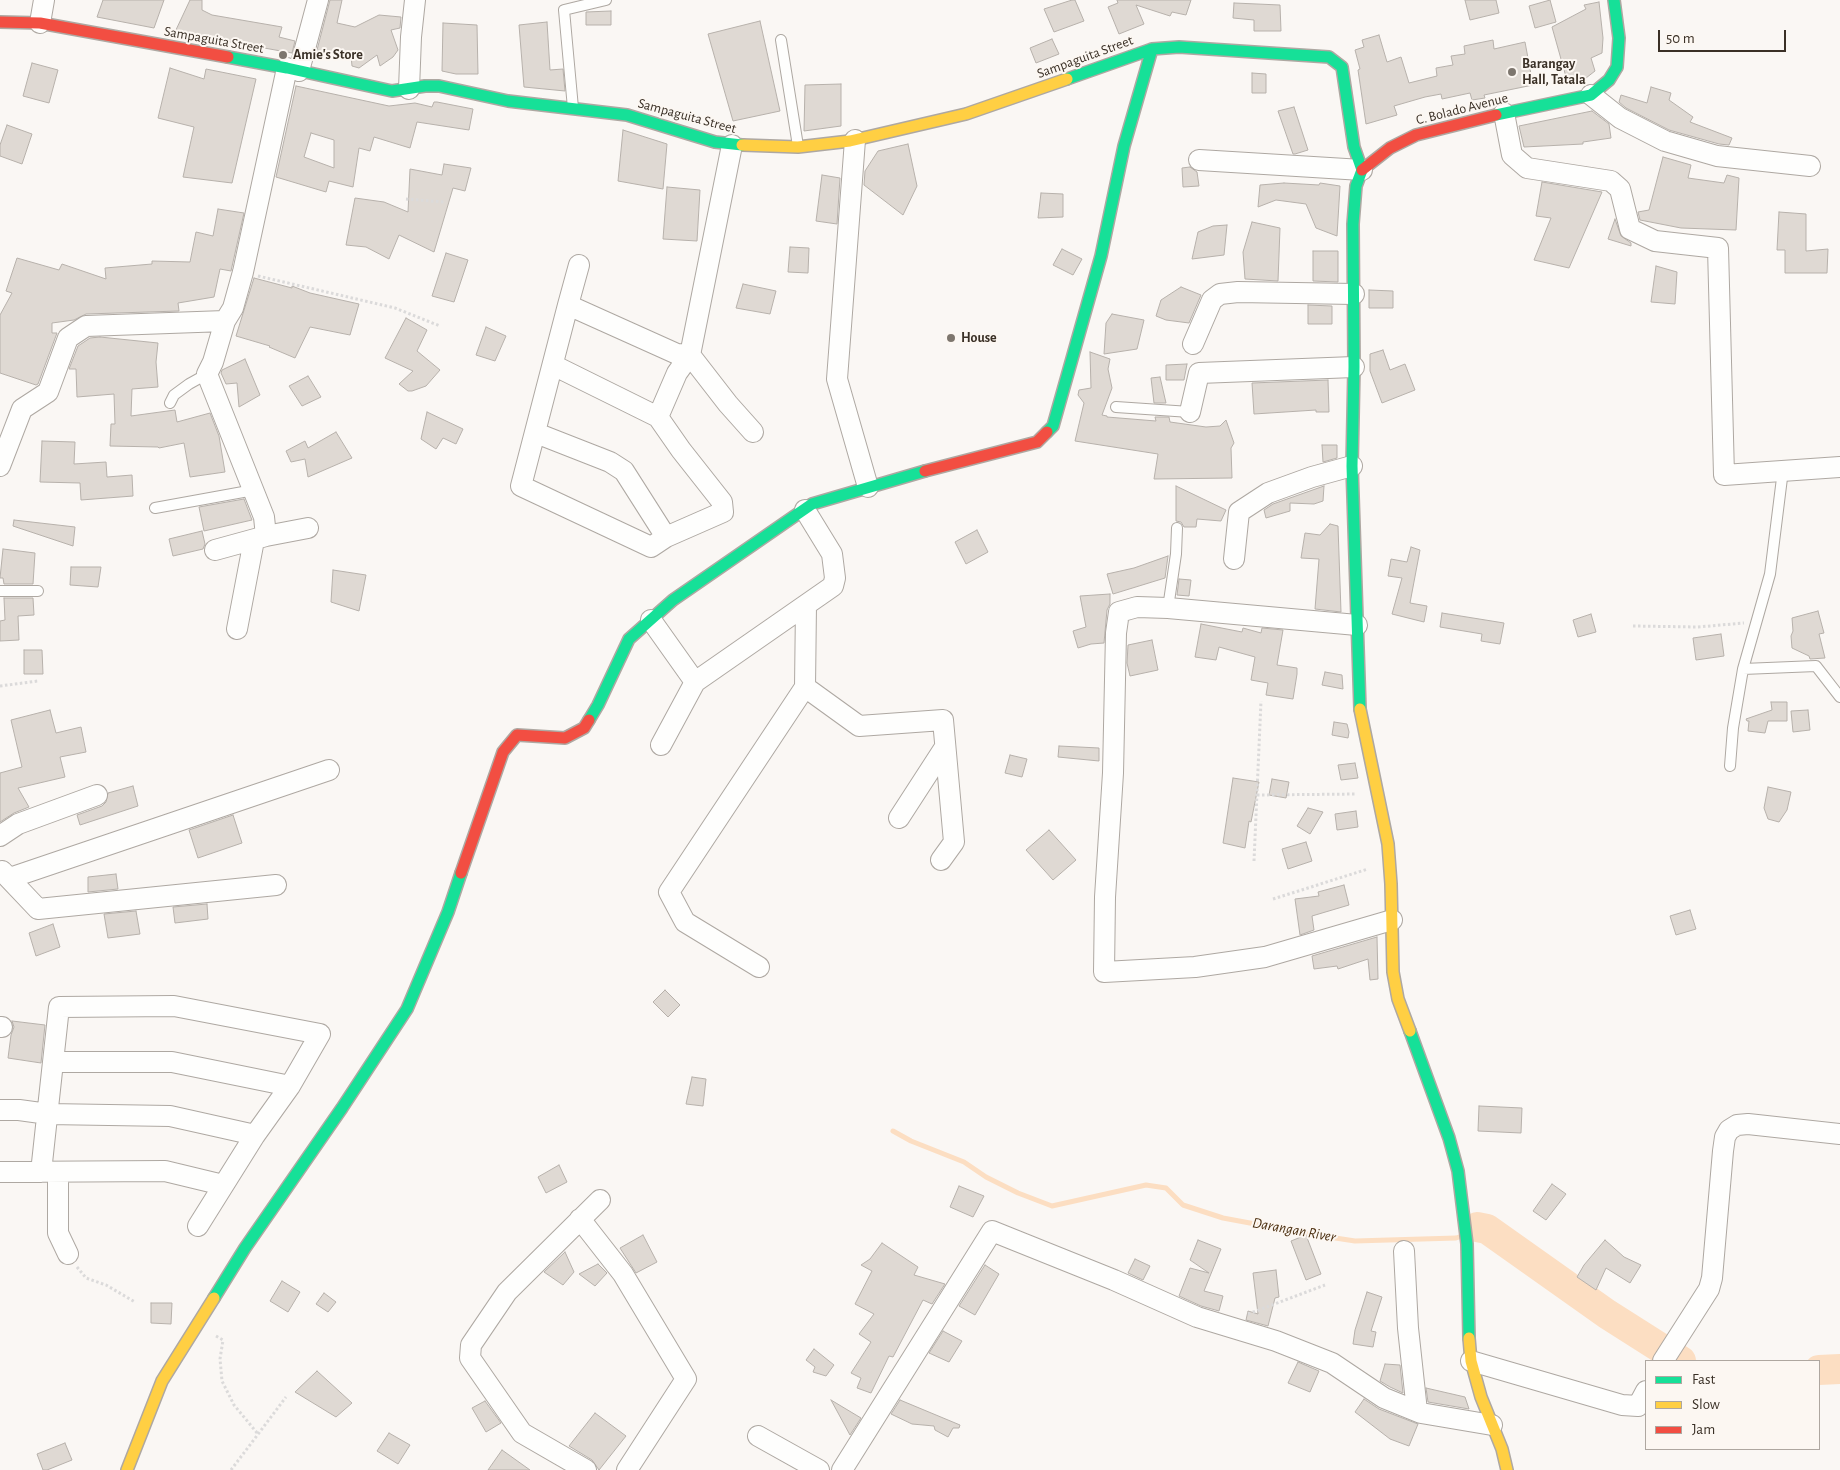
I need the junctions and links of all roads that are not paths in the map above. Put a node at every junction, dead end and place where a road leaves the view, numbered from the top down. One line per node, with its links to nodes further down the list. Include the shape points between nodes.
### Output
1 (44, 0): 7 (street)
2 (318, 0): 10 (street)
3 (415, 0): 11 (street)
4 (606, 0): 13 (lane, via 564,10)
5 (1614, 0): 12 (street, C. Bolado Avenue, via 1620,38 1618,67 1609,80)
6 (0, 22): 7 (street, Sampaguita Street)
7 (40, 23): 10 (street, Sampaguita Street)
8 (781, 40): 17 (lane)
9 (1152, 49): 15 (street, Sampaguita Street, via 966,114); 20 (street, Sampaguita Street, via 1179,47 1329,57 1342,67 1354,147); 40 (street, via 1124,146 1101,256 1053,426 1036,442)
10 (293, 70): 11 (street, Sampaguita Street, via 392,91); 24 (street, via 243,272 233,308)
11 (409, 89): 13 (street, Sampaguita Street, via 439,86 508,101)
12 (1591, 95): 14 (street, C. Bolado Avenue); 19 (street, via 1620,118 1665,140 1717,156)
13 (573, 109): 16 (street, Sampaguita Street, via 627,115 715,142)
14 (1504, 113): 20 (street, C. Bolado Avenue, via 1416,135 1390,148); 39 (street, via 1512,154 1527,168 1611,181 1620,189 1630,229 1655,242 1718,248 1724,475)
15 (855, 140): 17 (street, Sampaguita Street); 40 (street, via 837,379)
16 (732, 144): 17 (street, Sampaguita Street); 26 (street)
17 (798, 147)
18 (1199, 160): 20 (street)
19 (1810, 166)
20 (1362, 170): 22 (street, via 1356,186 1354,215)
21 (580, 265): 23 (street)
22 (1354, 294): 25 (street, via 1220,294 1212,300); 28 (street)
23 (568, 305): 26 (street, via 677,354); 27 (street)
24 (225, 322): 29 (street); 36 (street, via 86,326 68,338 48,392 22,409)
25 (1193, 344)
26 (690, 354): 33 (street, via 677,373); 34 (street)
27 (553, 365): 33 (street); 35 (street)
28 (1354, 367): 32 (street, via 1199,373); 37 (street)
29 (207, 374): 30 (lane, via 174,395); 41 (street)
30 (170, 403)
31 (1116, 408): 32 (lane)
32 (1190, 412)
33 (658, 417): 46 (street, via 722,502 722,512)
34 (753, 432)
35 (536, 433): 46 (street, via 624,470); 46 (street, via 521,486 651,547)
36 (0, 466)
37 (1352, 466): 49 (street, via 1268,493 1239,512); 55 (street)
38 (1840, 468): 39 (street)
39 (1783, 470): 57 (lane, via 1770,574)
40 (868, 487): 43 (street, via 812,504)
41 (254, 490): 42 (lane); 47 (street, via 264,517)
42 (156, 508)
43 (805, 510): 52 (street, via 832,554 835,578 833,586); 54 (street, via 673,600)
44 (308, 528): 47 (street)
45 (1177, 528): 53 (lane)
46 (666, 537)
47 (260, 538): 48 (street); 56 (street)
48 (215, 550)
49 (1234, 559)
50 (0, 591): 51 (lane)
51 (38, 591)
52 (806, 604): 58 (street); 59 (street)
53 (1168, 608): 55 (street); 71 (street, via 1137,607 1119,612 1104,972 1195,967 1265,958)
54 (651, 620): 58 (street); 93 (street, via 629,639 584,728 565,738 517,735 503,752 448,912 407,1009 245,1248 162,1381)
55 (1357, 625): 71 (street, via 1359,705 1390,862)
56 (238, 629)
57 (1743, 669): 60 (lane, via 1816,666); 63 (lane)
58 (695, 682): 61 (street)
59 (805, 687): 62 (street, via 859,726 943,720); 72 (street, via 669,892 685,922)
60 (1840, 697)
61 (662, 745)
62 (945, 747): 66 (street); 68 (street, via 954,842)
63 (1730, 766)
64 (329, 770): 69 (street)
65 (97, 795): 67 (street, via 18,824)
66 (899, 818)
67 (0, 836)
68 (941, 860)
69 (5, 874): 70 (street, via 38,909)
70 (276, 885)
71 (1392, 920): 88 (street, via 1393,972 1398,999 1458,1171 1467,1244)
72 (759, 967)
73 (53, 1062): 74 (street, via 172,1062); 74 (street, via 59,1007 174,1006 320,1034); 76 (street)
74 (290, 1086): 78 (street)
75 (0, 1110): 76 (street)
76 (48, 1114): 78 (street, via 170,1116); 80 (street)
77 (1840, 1134): 87 (street, via 1748,1124 1729,1130 1723,1151 1709,1289)
78 (255, 1135): 81 (street)
79 (0, 1172): 80 (street)
80 (50, 1172): 81 (street, via 165,1171); 86 (street, via 58,1233)
81 (223, 1185): 84 (street)
82 (600, 1200): 83 (street)
83 (580, 1219): 94 (street, via 507,1292 471,1345 470,1358 522,1433); 95 (street, via 623,1274 686,1379)
84 (198, 1226)
85 (1404, 1251): 90 (street)
86 (68, 1254)
87 (1664, 1360)
88 (1471, 1361): 89 (street, via 1622,1405 1638,1406); 91 (street)
89 (1645, 1393)
90 (1417, 1412): 91 (street); 97 (street, via 1384,1398 1332,1363 1276,1341 1197,1317 992,1231)
91 (1492, 1425): 98 (street)
92 (758, 1436): 96 (street)
93 (127, 1470)
94 (586, 1470)
95 (627, 1470)
96 (819, 1470)
97 (842, 1470)
98 (1507, 1470)

